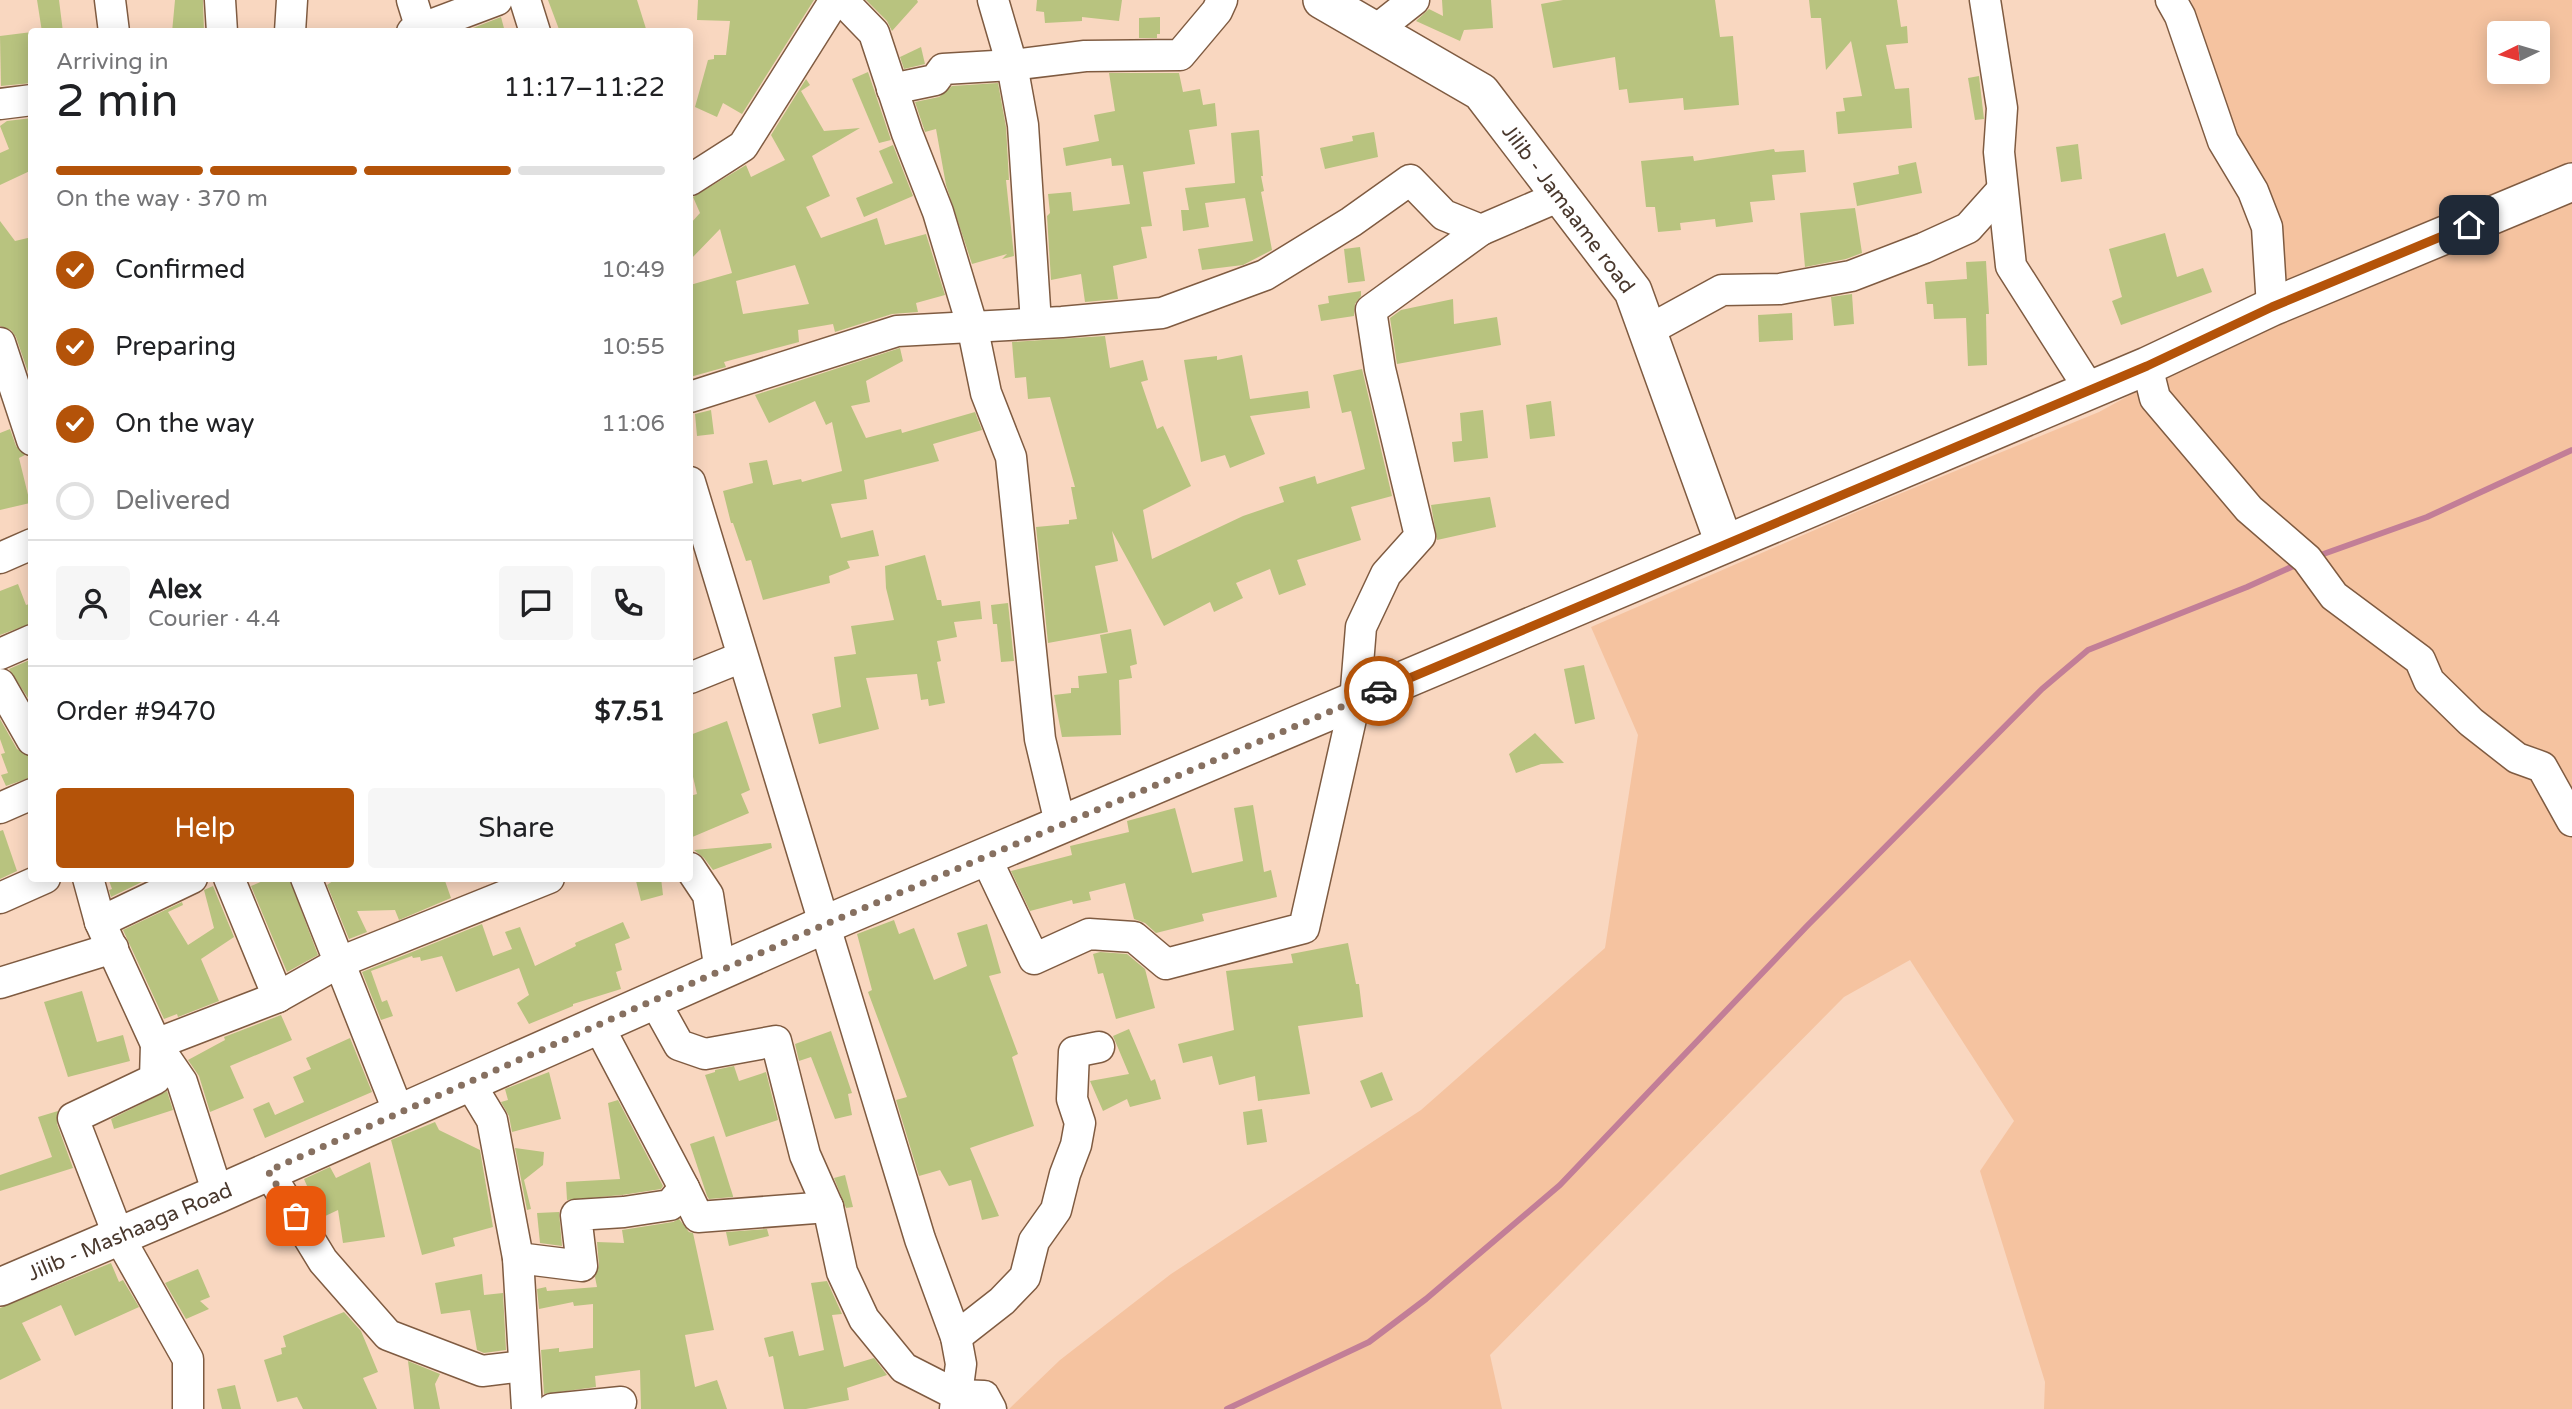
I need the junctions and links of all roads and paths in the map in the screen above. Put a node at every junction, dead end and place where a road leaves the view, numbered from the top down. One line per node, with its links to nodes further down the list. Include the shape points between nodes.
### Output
1 (110, 0): 15 (street)
2 (220, 0): 16 (street)
3 (292, 0): 17 (street)
4 (497, 0): 14 (street)
5 (525, 0): 18 (street)
6 (835, 0): 24 (street, via 743,146)
7 (842, 0): 21 (street, via 874,33)
8 (993, 0): 20 (street)
9 (1222, 0): 20 (street, via 1180,55 1086,56)
10 (1322, 0): 19 (main road, Jilib - Jamaame road)
11 (1414, 0): 19 (street)
12 (1985, 0): 26 (street, via 2002,108 1999,152)
13 (2171, 0): 29 (street, via 2223,141 2253,191 2267,227)
14 (416, 23)
15 (114, 28)
16 (222, 28)
17 (290, 28)
18 (534, 28)
19 (1376, 30): 27 (main road, Jilib - Jamaame road, via 1481,92)
20 (1012, 65): 21 (street, via 943,69 935,80); 30 (street, via 1023,125)
21 (892, 89): 31 (street, via 938,212)
22 (28, 100): 23 (street)
23 (0, 104)
24 (693, 178)
25 (2572, 182): 29 (main road, Jilib - Mashaaga Road)
26 (2003, 190): 32 (street, via 1968,228 1924,248 1851,276 1780,289 1722,290); 35 (street, via 2011,266)
27 (1560, 197): 28 (street); 32 (main road, Jilib - Jamaame road, via 1633,291)
28 (1481, 230): 30 (street, via 1444,215 1409,180 1265,275 1162,313); 47 (street, via 1371,310 1380,369 1420,536 1386,574 1361,626)
29 (2272, 307): 34 (main road, Jilib - Mashaaga Road)
30 (1036, 323): 31 (street)
31 (972, 325): 36 (street, via 897,331); 52 (street, via 986,393 1012,457 1040,738)
32 (1647, 331): 39 (main road, Jilib - Jamaame road)
33 (0, 343): 37 (street)
34 (2147, 366): 35 (main road, Jilib - Mashaaga Road); 51 (street, via 2155,398 2249,509 2307,559 2333,596 2420,660 2429,681 2471,722 2516,758 2542,767)
35 (2090, 390): 39 (main road, Jilib - Mashaaga Road)
36 (693, 396)
37 (21, 423)
38 (693, 498): 44 (street)
39 (1724, 542): 47 (main road, Jilib - Mashaaga Road)
40 (28, 546): 41 (street)
41 (0, 558)
42 (28, 642): 43 (street)
43 (0, 654)
44 (742, 657): 45 (street); 62 (street)
45 (693, 677)
46 (0, 684): 48 (street)
47 (1355, 701): 52 (main road, Jilib - Mashaaga Road); 53 (street, via 1304,928 1166,964 1134,937 1089,934 1034,959)
48 (28, 733)
49 (28, 796): 50 (street)
50 (0, 808)
51 (2572, 821)
52 (1061, 827): 53 (main road, Jilib - Mashaaga Road)
53 (986, 858): 62 (main road, Jilib - Mashaaga Road)
54 (693, 872): 65 (street, via 708,895)
55 (36, 882): 61 (street)
56 (89, 882): 63 (street)
57 (186, 882): 63 (street)
58 (231, 882): 67 (street)
59 (308, 882): 64 (street)
60 (536, 882): 64 (street)
61 (0, 898)
62 (826, 924): 65 (main road, Jilib - Mashaaga Road); 81 (street, via 920,1238)
63 (106, 935): 66 (street); 70 (street)
64 (340, 962): 67 (street); 73 (street)
65 (720, 971): 68 (main road, Jilib - Mashaaga Road)
66 (0, 983)
67 (278, 997): 70 (street)
68 (654, 1000): 69 (main road, Jilib - Mashaaga Road); 77 (street, via 679,1045 705,1054 776,1041 805,1156)
69 (598, 1025): 72 (main road, Jilib - Mashaaga Road); 75 (street)
70 (156, 1044): 76 (street, via 182,1082); 78 (street, via 155,1079 72,1118)
71 (1100, 1047): 81 (street, via 1074,1052 1072,1099 1080,1122 1076,1144 1056,1210 1034,1241 1025,1277)
72 (469, 1082): 73 (main road, Jilib - Mashaaga Road); 79 (street, via 492,1120)
73 (399, 1113): 74 (main road, Jilib - Mashaaga Road)
74 (268, 1171): 76 (main road, Jilib - Mashaaga Road); 82 (street, via 323,1261 388,1335 482,1371)
75 (684, 1188): 77 (street, via 698,1217); 79 (street, via 670,1205 576,1214 582,1266)
76 (218, 1194): 78 (main road, Jilib - Mashaaga Road)
77 (828, 1207): 84 (street, via 842,1272 864,1319 904,1368)
78 (119, 1237): 80 (main road, Jilib - Mashaaga Road); 85 (street, via 188,1359)
79 (518, 1258): 82 (street)
80 (0, 1287)
81 (956, 1337): 84 (street, via 961,1364)
82 (524, 1366): 86 (street)
83 (621, 1402): 87 (street)
84 (956, 1402): 88 (street, via 984,1396)
85 (188, 1409)
86 (527, 1409)
87 (552, 1409)
88 (991, 1409)

